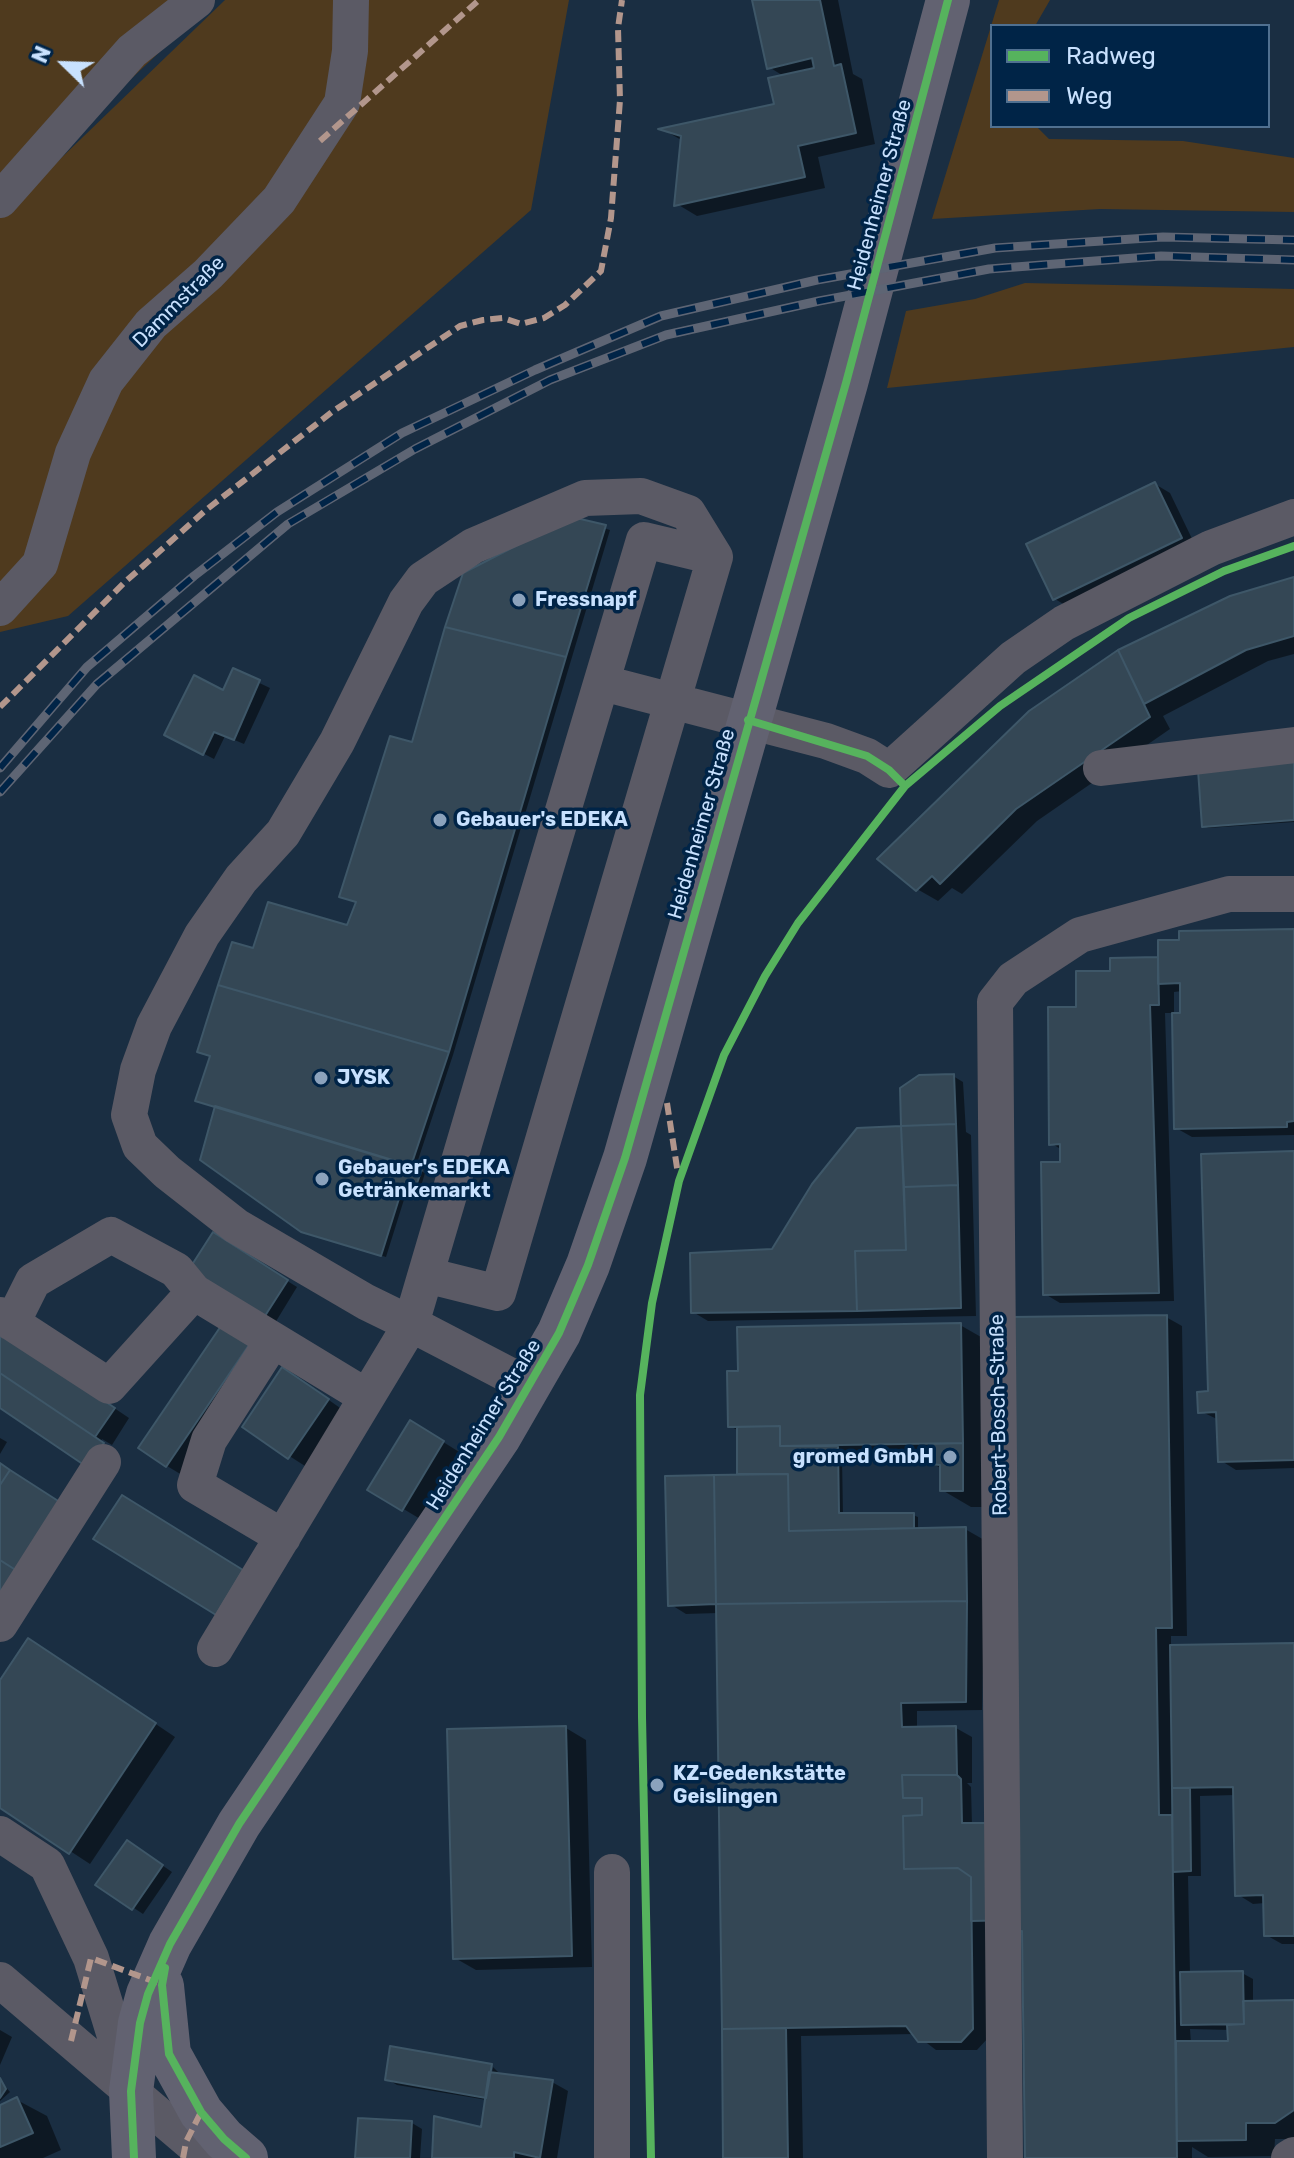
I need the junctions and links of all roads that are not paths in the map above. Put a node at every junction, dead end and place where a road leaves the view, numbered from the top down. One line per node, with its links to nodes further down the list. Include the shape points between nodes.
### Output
1 (197, 0): 4 (street, via 132,51)
2 (351, 0): 7 (street, Dammstraße, via 342,103 279,200 151,324 106,381 73,453 40,564)
3 (948, 0): 10 (main road, Heidenheimer Straße, via 846,383)
4 (0, 200)
5 (1294, 517): 10 (street, Heidenheimer Straße, via 1211,548 1064,623 1013,658 889,770 826,741)
6 (715, 557): 8 (street, via 644,540); 9 (street); 17 (street, via 688,513 641,496 585,498 473,546 423,579 283,833 241,879 202,935 154,1026 129,1115 140,1146 236,1226)
7 (0, 608)
8 (603, 683): 9 (street); 14 (street)
9 (676, 700): 10 (street); 14 (street, via 498,1293)
10 (748, 720): 19 (main road, Heidenheimer Straße, via 625,1158 588,1265)
11 (1294, 745): 12 (street)
12 (1101, 768)
13 (1294, 894): 34 (street, Robert-Bosch-Straße, via 1229,894 1080,935 1013,979 995,1002)
14 (426, 1275): 17 (street)
15 (194, 1292): 16 (street, via 176,1270 111,1235 33,1281); 16 (street, via 109,1386); 18 (street)
16 (6, 1319)
17 (411, 1324): 19 (street); 20 (street)
18 (273, 1340): 20 (street); 22 (street, via 209,1440 195,1485)
19 (530, 1386): 27 (main road, Heidenheimer Straße, via 239,1824)
20 (367, 1397): 22 (street)
21 (103, 1462): 23 (street)
22 (283, 1537): 24 (street)
23 (0, 1624)
24 (215, 1649)
25 (0, 1834): 29 (street, via 47,1865 91,1958)
26 (612, 1872): 33 (street)
27 (166, 1964): 29 (main road, Heidenheimer Straße, via 148,1994 140,2023); 32 (main road, via 169,2054 201,2112)
28 (0, 1980): 29 (street)
29 (131, 2091): 30 (main road, Heidenheimer Straße); 31 (street)
30 (134, 2158)
31 (209, 2158)
32 (246, 2158)
33 (612, 2158)
34 (1005, 2158)

